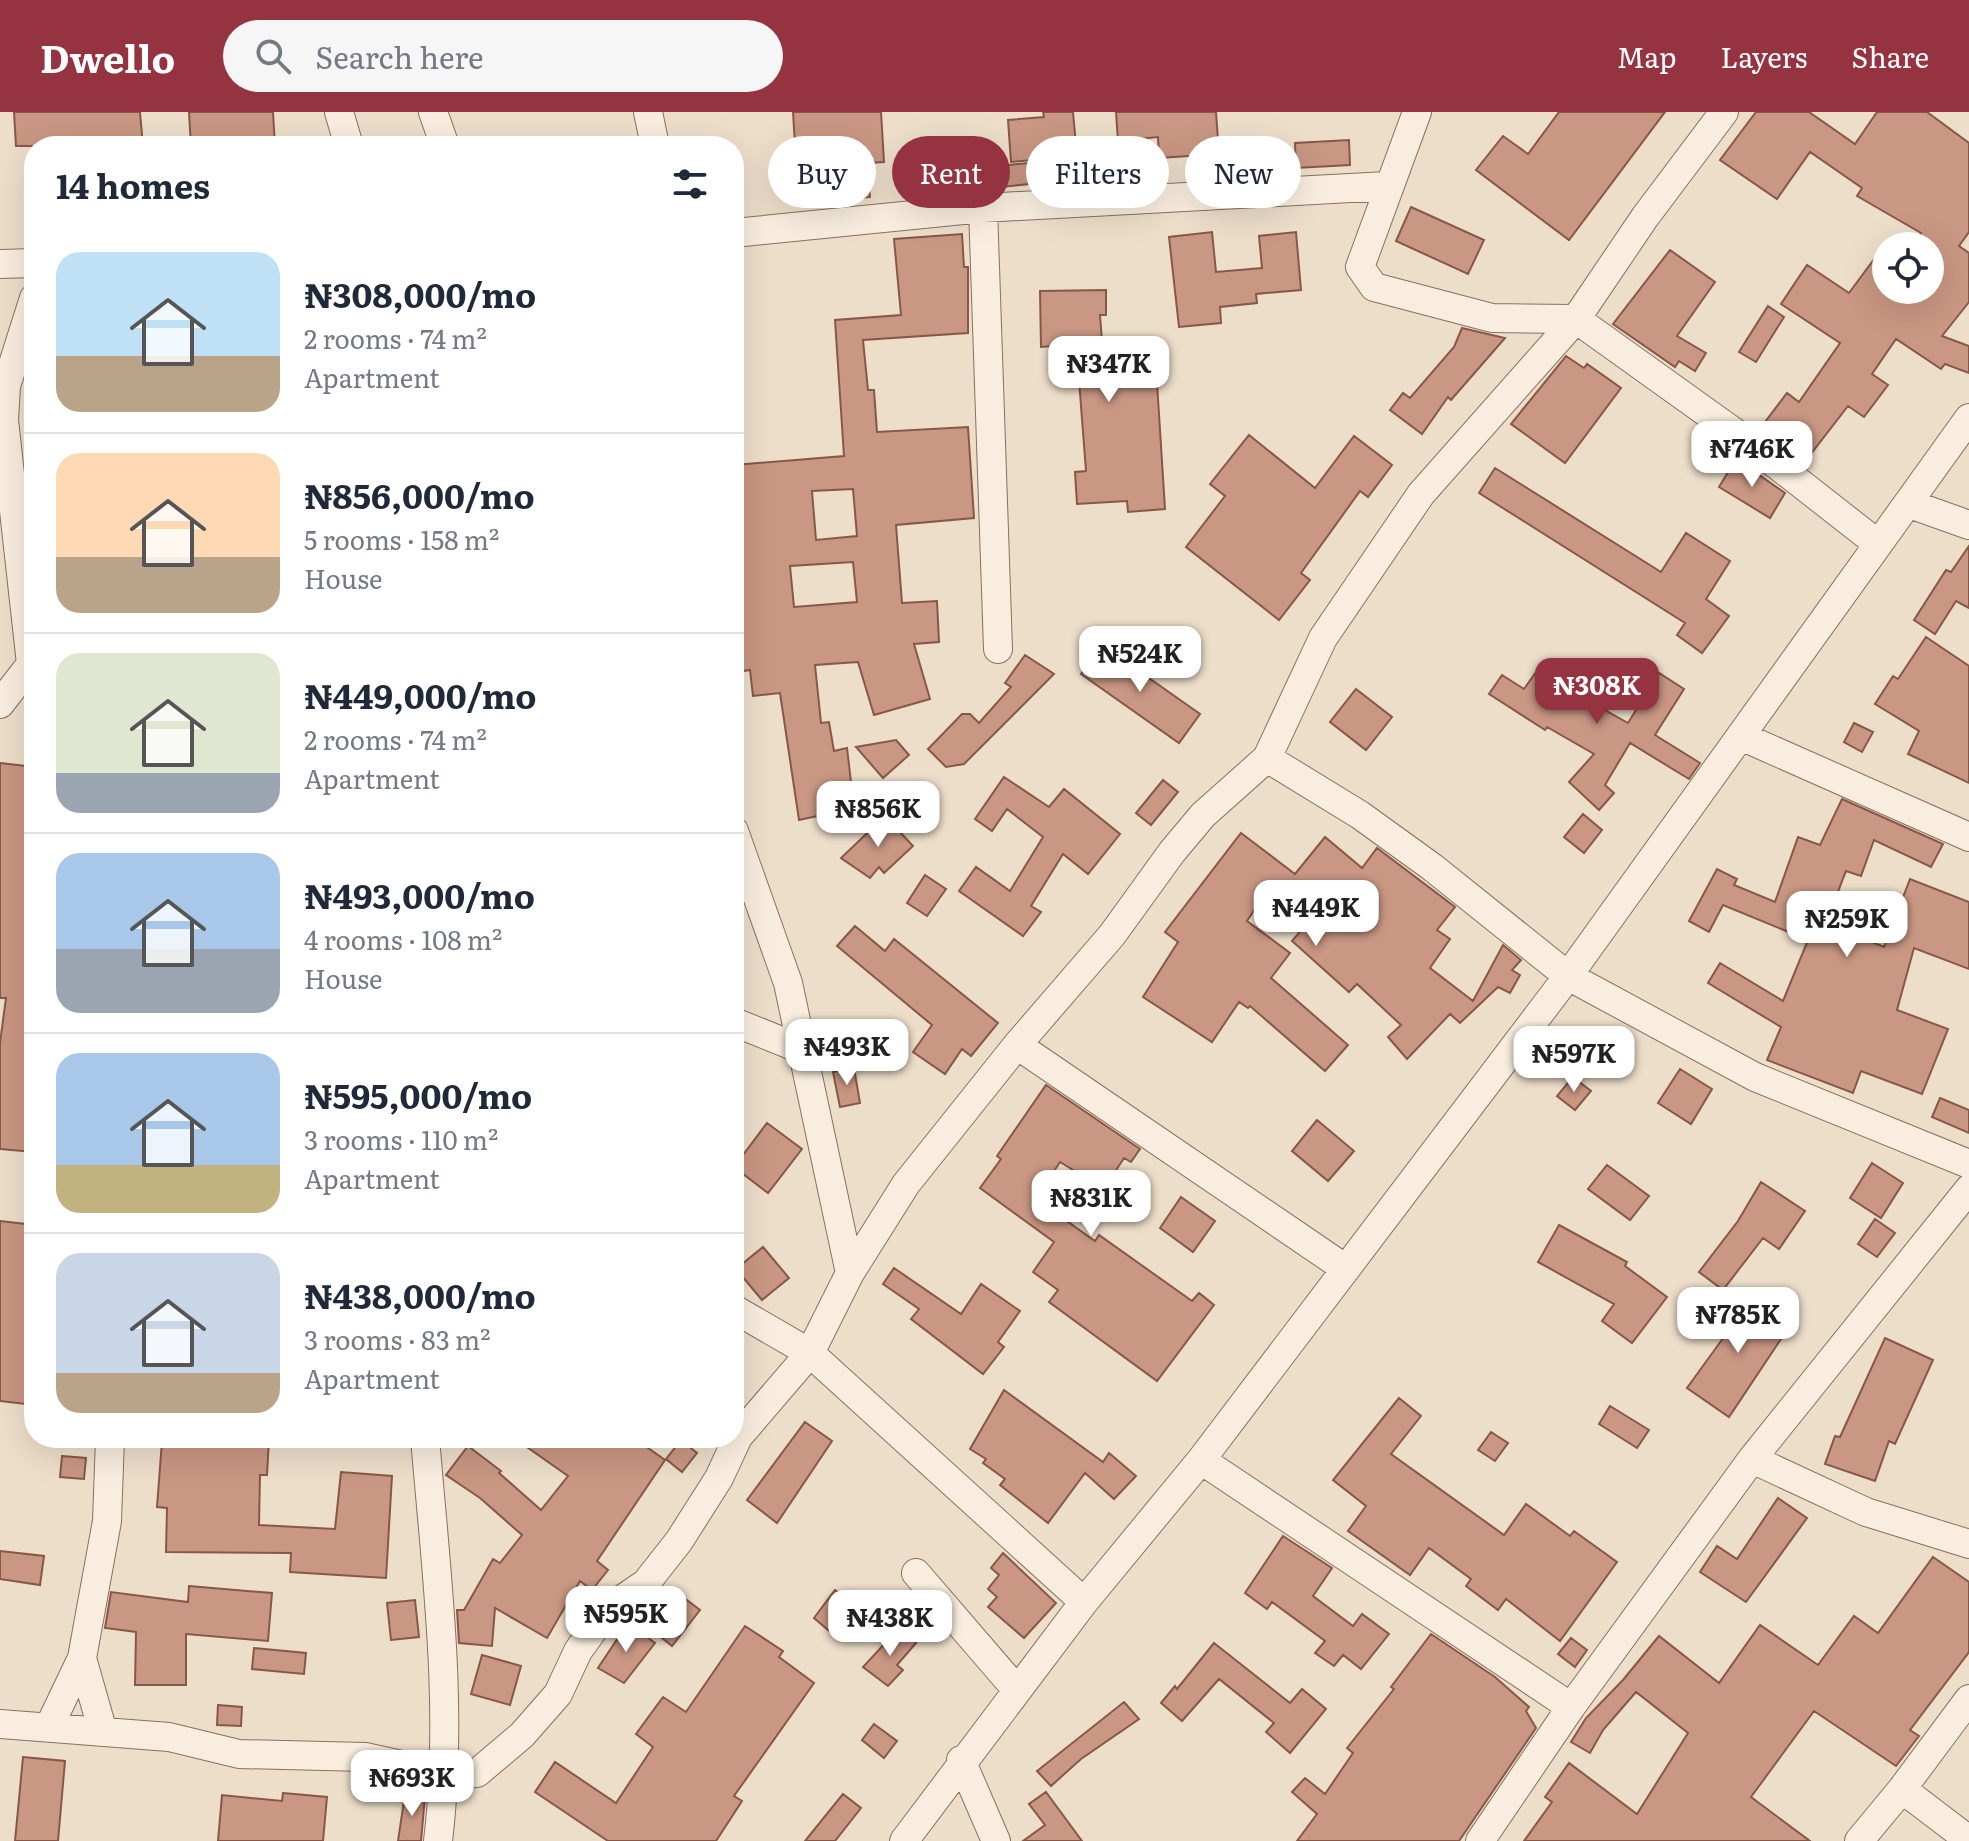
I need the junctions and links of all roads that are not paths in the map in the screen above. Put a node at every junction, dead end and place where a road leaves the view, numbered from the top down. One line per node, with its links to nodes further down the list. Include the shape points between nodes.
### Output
1 (339, 112): 6 (street)
2 (433, 112): 7 (street)
3 (648, 112): 8 (street)
4 (1417, 112): 9 (street)
5 (1724, 112): 15 (street)
6 (346, 136)
7 (441, 136)
8 (653, 136)
9 (1387, 186): 10 (street); 15 (street, via 1360,267 1374,287 1492,318)
10 (1010, 207)
11 (983, 208): 12 (street); 22 (street)
12 (744, 232)
13 (24, 263): 14 (street)
14 (0, 264)
15 (1576, 319): 20 (street); 26 (street, via 1421,494 1323,638)
16 (24, 329): 21 (street, via 6,386 4,420)
17 (1969, 418): 18 (street)
18 (1910, 504): 19 (street); 20 (street)
19 (1969, 525)
20 (1878, 544): 25 (street)
21 (24, 589)
22 (998, 649)
23 (24, 676): 24 (street)
24 (0, 704)
25 (1743, 737): 27 (street); 29 (street)
26 (1267, 758): 29 (street, via 1432,867); 31 (street, via 1203,815 1112,935)
27 (1969, 837)
28 (744, 859): 32 (street, via 788,983)
29 (1568, 976): 33 (street, via 1755,1077); 35 (street)
30 (744, 1026): 32 (street)
31 (1017, 1045): 35 (street); 36 (street, via 906,1184)
32 (801, 1049): 36 (street)
33 (1969, 1164)
34 (1969, 1189): 43 (street)
35 (1346, 1269): 44 (street)
36 (850, 1273): 38 (street)
37 (744, 1315): 38 (street)
38 (810, 1353): 39 (street); 47 (street)
39 (744, 1430)
40 (110, 1448): 48 (street, via 107,1521)
41 (426, 1448): 56 (street)
42 (733, 1448): 56 (street, via 719,1478 646,1583 608,1609 578,1651 558,1694 522,1735 477,1773)
43 (1752, 1459): 45 (street, via 1866,1512); 51 (street)
44 (1201, 1460): 47 (street); 51 (street)
45 (1969, 1544)
46 (916, 1573): 49 (street)
47 (1084, 1602): 49 (street)
48 (82, 1658): 53 (street); 54 (street)
49 (1016, 1689): 55 (street)
50 (1969, 1699): 57 (street)
51 (1571, 1707): 62 (street)
52 (0, 1724): 53 (street)
53 (49, 1727): 54 (street)
54 (103, 1732): 56 (street, via 169,1737 239,1754 365,1757)
55 (961, 1760): 60 (street); 61 (street)
56 (446, 1775): 59 (street)
57 (1902, 1789): 58 (street); 63 (street)
58 (1969, 1840)
59 (438, 1841)
60 (904, 1841)
61 (996, 1841)
62 (1480, 1841)
63 (1859, 1841)

